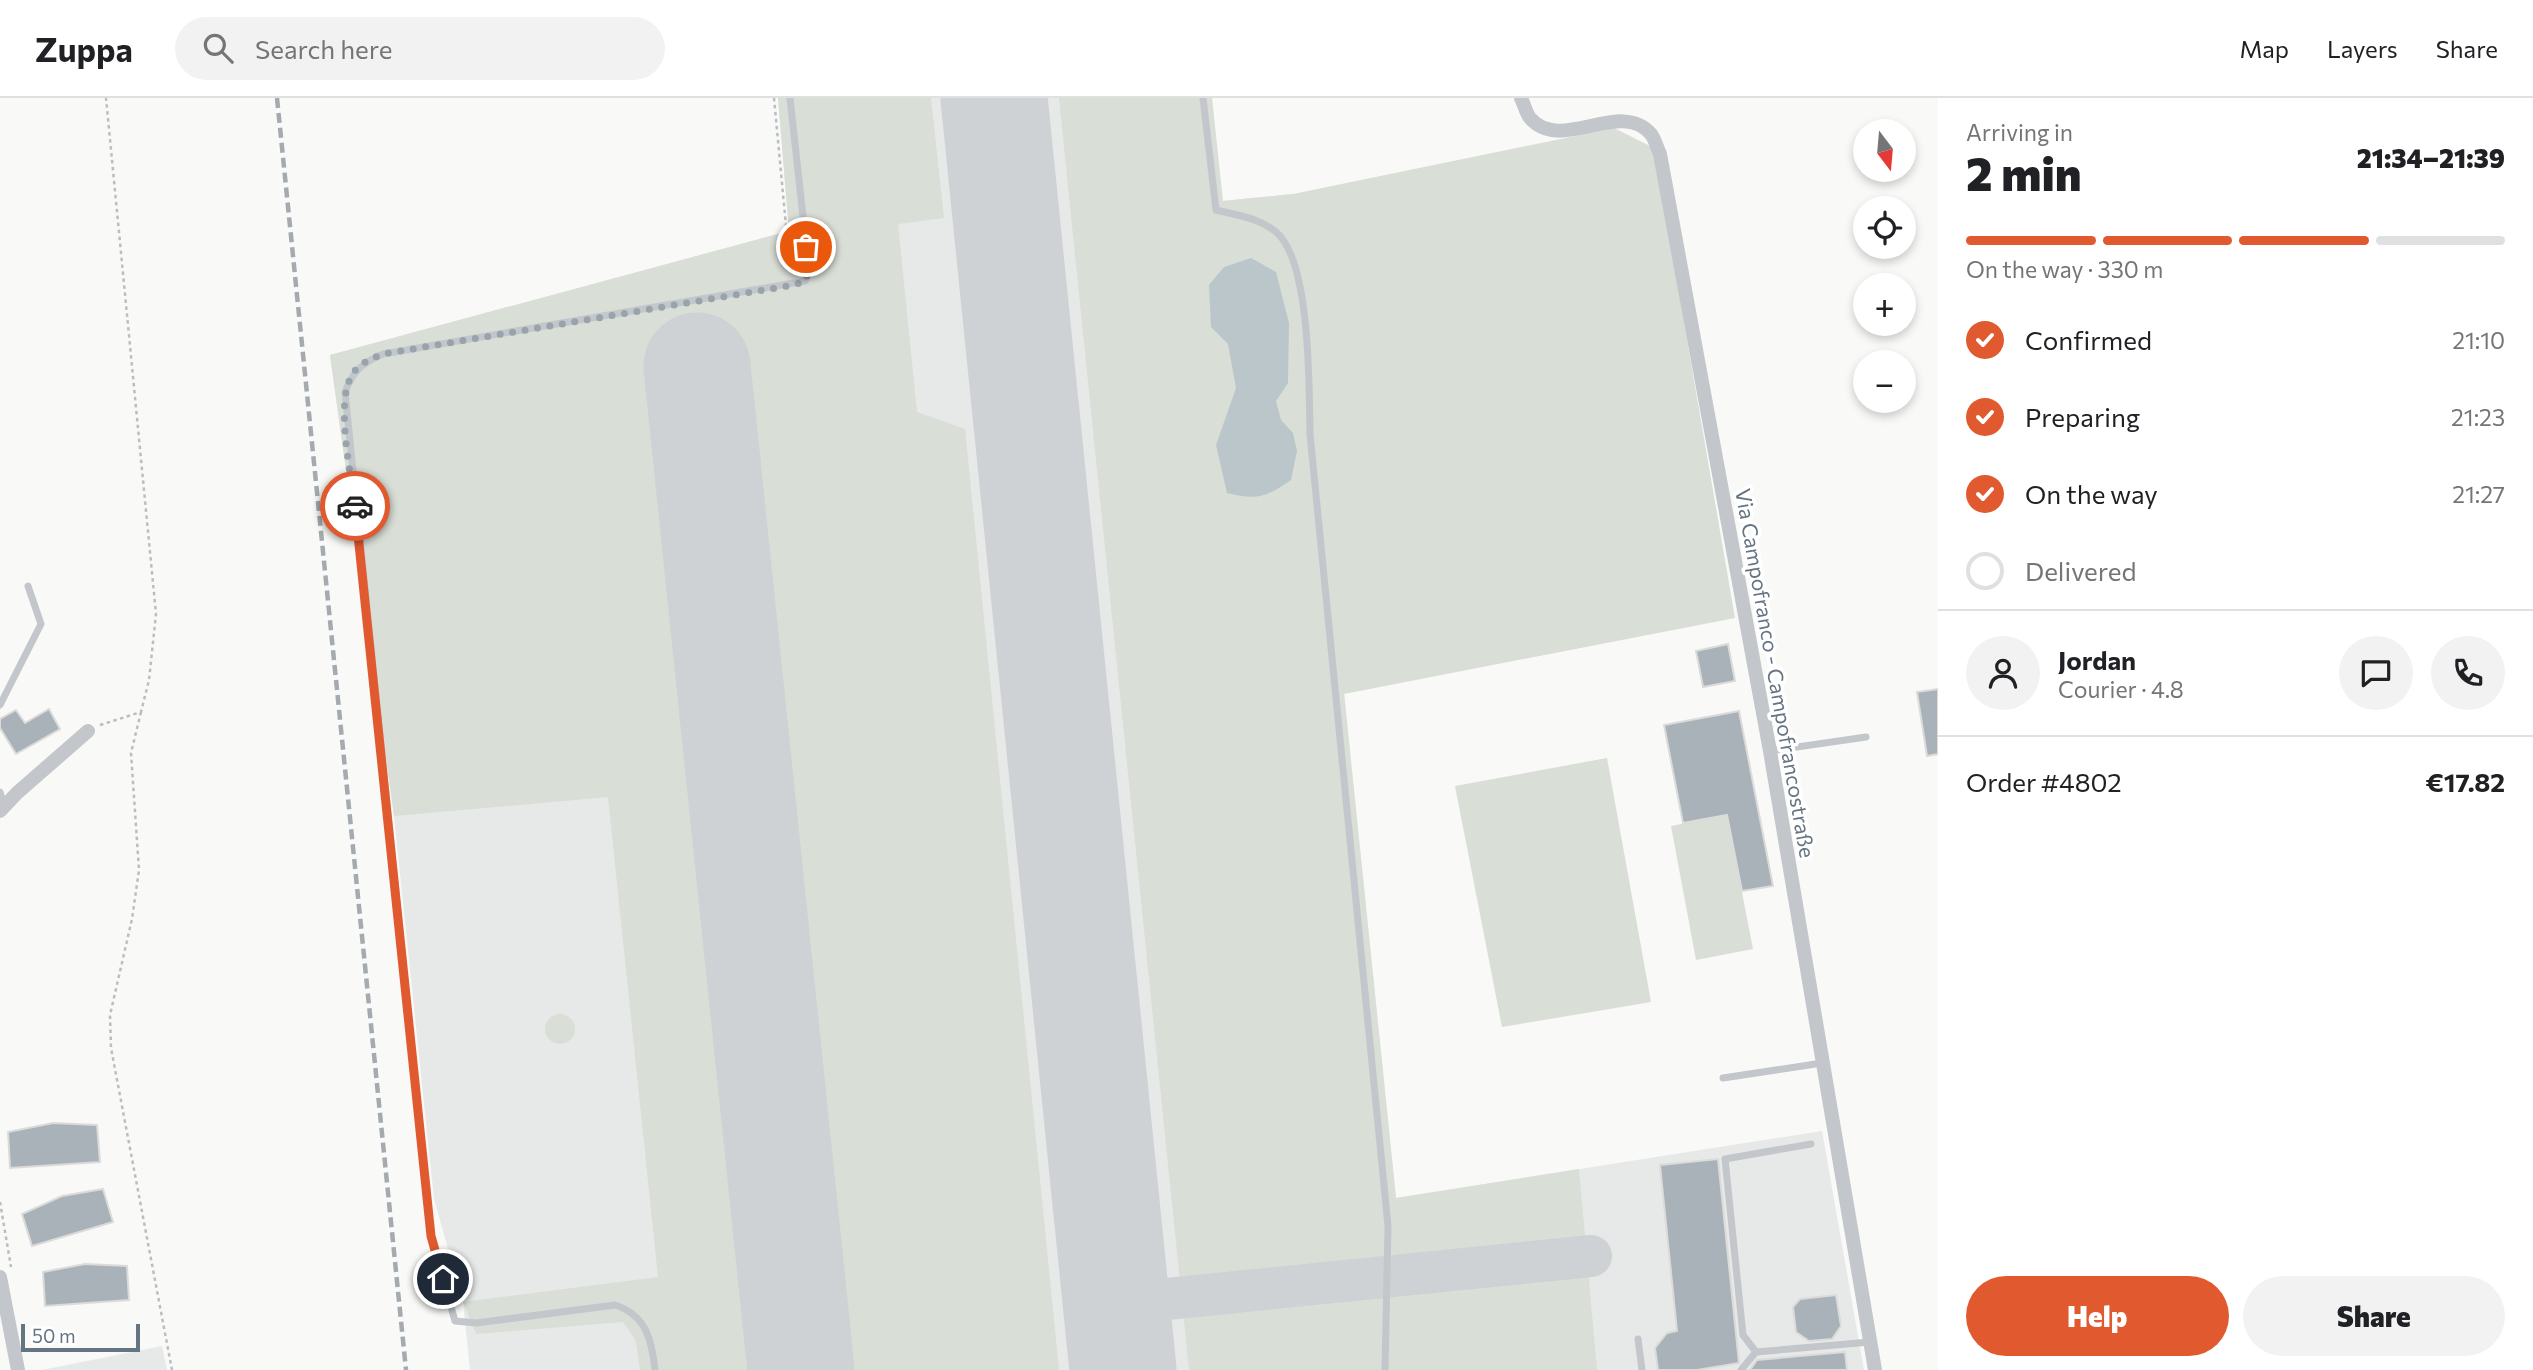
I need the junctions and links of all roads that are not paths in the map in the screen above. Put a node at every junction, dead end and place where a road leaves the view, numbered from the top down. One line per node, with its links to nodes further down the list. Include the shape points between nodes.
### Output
1 (790, 98): 18 (lane, via 809,271 805,281 383,354 364,362 352,374 345,392 431,1236 455,1321 476,1323 615,1305 629,1310 650,1335)
2 (1203, 98): 19 (lane, via 1216,210 1256,220 1277,233 1290,250 1299,277 1310,434 1388,1226)
3 (1521, 98): 8 (street, Via Campofranco - Campofrancostraße, via 1531,118 1548,130 1617,120 1636,123 1651,134 1660,154)
4 (28, 586): 5 (lane, via 40,624)
5 (0, 705)
6 (88, 731): 9 (street)
7 (1866, 737): 8 (lane)
8 (1770, 751): 10 (street, Via Campofranco - Campofrancostraße)
9 (2, 803)
10 (1823, 1062): 11 (lane); 15 (street, Via Campofranco - Campofrancostraße)
11 (1723, 1078)
12 (1811, 1144): 16 (lane, via 1725,1159 1743,1335)
13 (5, 1274): 17 (street)
14 (1638, 1339): 20 (lane)
15 (1870, 1342): 16 (lane); 22 (street, Via Campofranco - Campofrancostraße)
16 (1756, 1352): 21 (lane)
17 (18, 1370)
18 (655, 1370)
19 (1385, 1370)
20 (1642, 1370)
21 (1741, 1370)
22 (1875, 1370)

